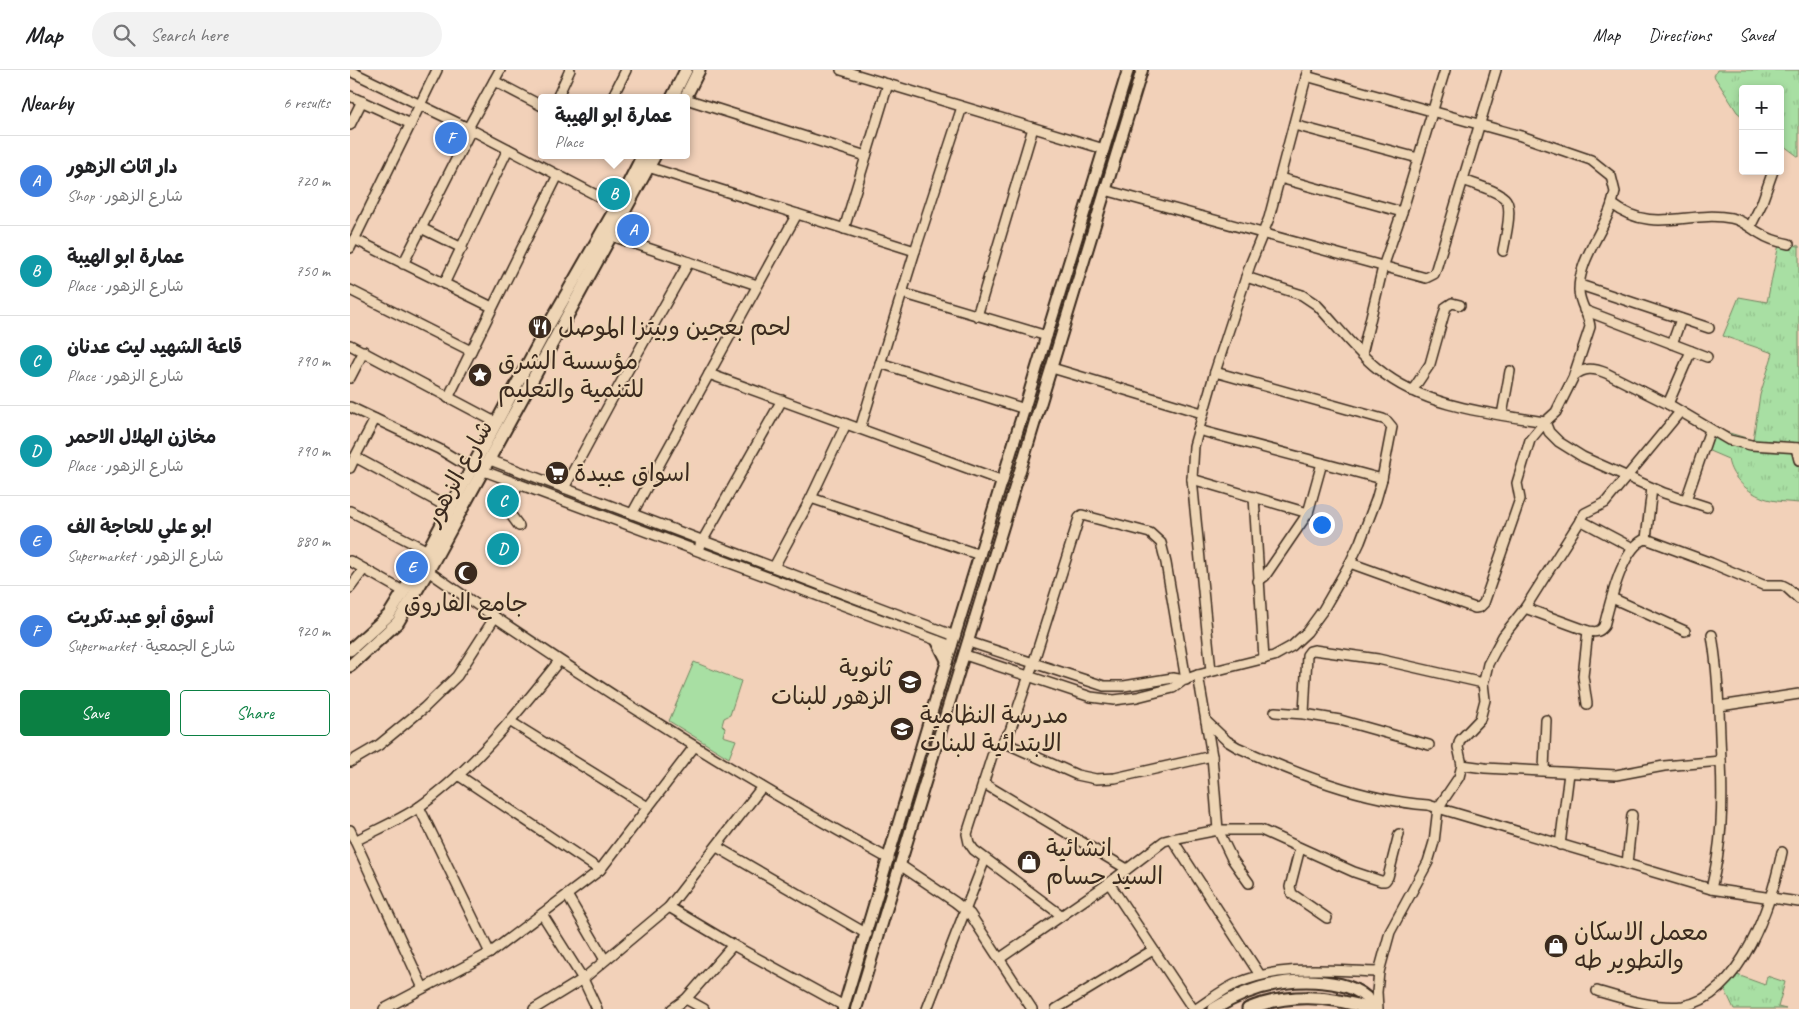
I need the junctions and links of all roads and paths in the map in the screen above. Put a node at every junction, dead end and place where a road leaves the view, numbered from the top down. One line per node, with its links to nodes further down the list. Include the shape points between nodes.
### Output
1 (437, 70): 24 (street)
2 (500, 70): 15 (street)
3 (570, 70): 17 (street)
4 (626, 70): 18 (street)
5 (699, 70): 20 (main road)
6 (841, 70): 13 (street)
7 (1142, 70): 45 (street)
8 (1445, 70): 27 (street)
9 (1496, 70): 29 (street)
10 (350, 71): 24 (street)
11 (682, 71): 19 (main road)
12 (1124, 71): 35 (street)
13 (864, 73): 16 (street)
14 (1307, 73): 27 (street); 31 (street)
15 (494, 81): 25 (street); 33 (street)
16 (888, 84): 26 (street); 36 (street)
17 (559, 94)
18 (614, 94)
19 (673, 94)
20 (688, 94)
21 (350, 96): 23 (street)
22 (690, 99): 36 (street)
23 (362, 101): 28 (street); 30 (street)
24 (420, 104): 28 (street); 33 (street)
25 (538, 104)
26 (962, 107): 32 (street); 61 (street)
27 (1432, 110): 29 (street); 37 (street)
28 (411, 124): 52 (street)
29 (1480, 124): 44 (street); 46 (street, via 1596,163 1612,176 1615,192)
30 (350, 125)
31 (1294, 125): 37 (street); 43 (street)
32 (1033, 128): 35 (street); 77 (street)
33 (470, 129): 34 (street); 53 (street)
34 (508, 149): 41 (street); 60 (street)
35 (1104, 149): 74 (street)
36 (866, 156): 54 (street)
37 (1418, 158): 48 (street)
38 (641, 159): 47 (main road, شارع الزهور)
39 (653, 159): 40 (main road, شارع الزهور)
40 (648, 168): 49 (street); 56 (main road, شارع الزهور)
41 (558, 175): 47 (street); 73 (street)
42 (1772, 175): 51 (street)
43 (1280, 178): 48 (street); 55 (street)
44 (1463, 180): 62 (street, via 1506,200 1509,208); 65 (street, via 1434,274 1422,278)
45 (1105, 190): 55 (street); 76 (street)
46 (1612, 204): 51 (street, via 1629,215 1646,220 1726,217 1740,220); 69 (street, via 1582,268)
47 (617, 206): 79 (main road, شارع الزهور)
48 (1402, 212): 65 (street)
49 (797, 214): 54 (street); 68 (street)
50 (350, 224): 52 (street)
51 (1750, 227): 58 (street, via 1773,240)
52 (360, 228): 57 (street)
53 (421, 228): 60 (street); 64 (street)
54 (844, 229): 61 (street)
55 (1263, 234): 65 (street); 66 (street)
56 (612, 236): 63 (street); 81 (main road, شارع الزهور)
57 (354, 239): 59 (street); 64 (street)
58 (1789, 244)
59 (350, 248)
60 (462, 248): 67 (street)
61 (915, 251): 71 (street)
62 (1503, 251)
63 (689, 262): 68 (street); 125 (street)
64 (403, 264): 67 (street)
65 (1383, 267): 88 (street)
66 (1246, 277): 88 (street, via 1310,300); 93 (street)
67 (444, 284): 73 (street)
68 (757, 285): 94 (street)
69 (1580, 285): 75 (street); 78 (street)
70 (350, 290): 86 (street)
71 (902, 293): 77 (street); 90 (street)
72 (1460, 305): 97 (street, via 1452,303 1446,307 1430,364)
73 (492, 307): 86 (street)
74 (1055, 308): 76 (street, via 1062,307); 82 (street)
75 (1584, 310): 84 (street); 95 (street, via 1590,327)
76 (1068, 312): 91 (street)
77 (977, 316): 82 (street)
78 (1681, 319): 80 (street); 84 (street)
79 (547, 328): 81 (main road); 108 (main road, شارع الزهور)
80 (1709, 328)
81 (558, 334): 115 (main road, شارع الزهور)
82 (1047, 336): 102 (street)
83 (350, 344): 85 (street)
84 (1672, 344): 87 (street)
85 (364, 351): 96 (street); 98 (street)
86 (471, 351): 98 (street)
87 (1691, 351): 89 (street); 100 (street)
88 (1362, 354): 97 (street, via 1383,373)
89 (1707, 356)
90 (880, 363): 102 (street); 110 (street)
91 (1052, 368): 104 (street); 160 (street)
92 (1510, 371): 105 (street)
93 (1215, 372): 104 (street); 121 (street, via 1387,421 1392,431)
94 (709, 374): 99 (street); 134 (street)
95 (1574, 376): 100 (street, via 1585,369 1599,370); 107 (street, via 1560,406)
96 (350, 378)
97 (1412, 391): 105 (street, via 1441,402)
98 (448, 398): 108 (street)
99 (782, 400): 109 (street); 138 (street)
100 (1668, 404): 103 (street)
101 (350, 407): 106 (street)
102 (1025, 409): 123 (street)
103 (1680, 412): 112 (street); 120 (street)
104 (1202, 413): 111 (street)
105 (1502, 415): 107 (street)
106 (375, 419): 114 (street); 119 (street)
107 (1544, 422): 120 (street, via 1558,442); 144 (street, via 1525,451 1517,483 1520,499 1480,607 1475,608)
108 (498, 423): 119 (main road, شارع الزهور)
109 (846, 424): 110 (street); 128 (street)
110 (860, 429): 123 (street)
111 (1198, 430): 117 (street); 122 (street)
112 (1710, 430): 113 (street, via 1744,444); 129 (street)
113 (1798, 448): 116 (street)
114 (356, 457): 118 (street); 131 (street)
115 (490, 460): 119 (main road, شارع الزهور); 125 (street)
116 (1799, 460)
117 (1322, 462): 121 (street); 133 (street)
118 (350, 468)
119 (478, 470): 124 (street); 131 (main road, شارع الزهور); 147 (main road, شارع الزهور)
120 (1627, 477): 126 (street); 135 (street, via 1605,503)
121 (1382, 478): 144 (street)
122 (1192, 479): 127 (street); 169 (street)
123 (1003, 481): 142 (street)
124 (518, 484): 136 (street, via 508,511); 140 (street)
125 (564, 488): 134 (street)
126 (1652, 488): 129 (street); 137 (street)
127 (1254, 497): 133 (street); 148 (street)
128 (810, 498): 142 (street); 145 (street)
129 (1686, 500): 130 (street)
130 (1707, 507)
131 (451, 508): 141 (main road, شارع الزهور)
132 (350, 511): 141 (street)
133 (1308, 513): 148 (street, via 1265,576)
134 (632, 514): 138 (street)
135 (1580, 520): 139 (street); 153 (street)
136 (519, 526)
137 (1646, 539): 139 (street); 152 (street, via 1764,586 1782,585)
138 (702, 540): 140 (street); 145 (street)
139 (1633, 548): 151 (street)
140 (697, 550): 159 (street)
141 (428, 551): 150 (main road, شارع الزهور)
142 (980, 555): 158 (street)
143 (350, 561): 146 (street)
144 (1350, 563): 164 (street, via 1323,610 1300,640 1283,652)
145 (774, 568): 158 (street)
146 (364, 569): 149 (street); 150 (street)
147 (428, 571): 154 (street); 168 (main road, شارع الزهور, via 398,622)
148 (1258, 581): 164 (street)
149 (350, 588)
150 (403, 591): 162 (main road, شارع الزهور, via 389,615)
151 (1612, 598): 155 (street, via 1604,626 1597,632); 156 (street)
152 (1799, 599)
153 (1525, 608): 155 (street); 173 (street, via 1502,636)
154 (495, 618): 165 (street); 189 (street, via 457,676 379,745)
155 (1588, 630): 175 (street, via 1583,676)
156 (1685, 631)
157 (1712, 635): 176 (street)
158 (955, 636): 161 (street)
159 (937, 641): 161 (street); 166 (street)
160 (969, 642): 163 (street); 167 (street)
161 (952, 646): 166 (street)
162 (350, 650)
163 (965, 655): 171 (street); 186 (street)
164 (1264, 659): 169 (street)
165 (559, 660): 181 (street); 184 (street)
166 (947, 661): 185 (street)
167 (1033, 664): 171 (street); 172 (street, via 1104,686 1173,678); 172 (street, via 1079,518 1084,514 1150,533 1160,543)
168 (350, 665)
169 (1211, 671): 170 (street)
170 (1198, 675): 172 (street); 180 (street)
171 (1029, 676): 172 (street, via 1092,697 1114,700 1173,688); 182 (street)
172 (1185, 680)
173 (1483, 683): 178 (street, via 1378,659 1314,650 1307,655); 190 (street, via 1485,700 1480,718 1460,740 1458,747)
174 (1799, 694): 176 (street)
175 (1587, 704)
176 (1720, 706): 188 (street)
177 (1275, 712): 178 (street)
178 (1304, 714): 183 (street, via 1340,720)
179 (1546, 720): 191 (street)
180 (1206, 721): 187 (street); 198 (street, via 1237,747 1303,775 1383,799)
181 (511, 722): 193 (street); 197 (street)
182 (1003, 742): 187 (street, via 1077,775 1096,779 1115,778); 194 (street, via 994,753)
183 (1429, 745)
184 (694, 747): 195 (street); 197 (street)
185 (922, 750): 186 (street); 209 (street)
186 (933, 754): 212 (street)
187 (1212, 756): 201 (street)
188 (1721, 761): 192 (street, via 1664,766 1616,776); 217 (street, via 1720,844)
189 (350, 762)
190 (1462, 765): 191 (street); 198 (street, via 1457,781)
191 (1544, 770): 192 (street)
192 (1569, 773): 205 (street)
193 (458, 775): 196 (street); 214 (street)
194 (983, 783): 210 (street, via 966,834 971,846); 213 (street)
195 (762, 787): 206 (street); 209 (street)
196 (419, 807): 204 (street); 229 (street)
197 (648, 807): 214 (street)
198 (1438, 808): 205 (street); 232 (street, via 1431,852 1392,927)
199 (1632, 815): 211 (street)
200 (350, 830): 204 (street)
201 (1218, 830): 203 (street); 207 (street, via 1261,830); 216 (street, via 1232,859)
202 (1399, 834): 207 (street, via 1385,881 1354,872)
203 (1172, 839): 213 (street, via 1164,841); 233 (street)
204 (355, 841): 235 (street)
205 (1560, 845): 211 (street)
206 (717, 847): 221 (street); 226 (street)
207 (1300, 848): 225 (street, via 1290,891)
208 (1782, 852): 219 (street)
209 (889, 859): 226 (street)
210 (986, 859): 222 (street); 224 (street)
211 (1627, 864): 217 (street)
212 (900, 865): 222 (street); 244 (street)
213 (1128, 868): 215 (street)
214 (600, 870): 218 (street)
215 (1109, 882): 224 (street); 228 (street)
216 (1249, 883)
217 (1711, 889): 219 (street)
218 (566, 895): 223 (street); 231 (street)
219 (1770, 898): 220 (street); 236 (street, via 1739,965 1703,999 1684,1006 1662,1007)
220 (1799, 902)
221 (669, 907): 227 (street); 231 (street)
222 (965, 910): 230 (street); 245 (street)
223 (542, 914): 229 (street); 234 (street)
224 (1061, 915): 230 (street)
225 (1327, 918)
226 (867, 934): 238 (street)
227 (733, 945): 237 (street); 238 (street)
228 (1153, 950): 247 (street); 248 (street)
229 (490, 953): 235 (street)
230 (999, 958): 246 (street)
231 (605, 960): 234 (street)
232 (1379, 972): 233 (street, via 1294,971); 252 (street)
233 (1260, 976): 248 (street, via 1224,989)
234 (583, 979): 240 (street); 241 (street)
235 (423, 988): 239 (street)
236 (1597, 991)
237 (686, 999): 242 (street); 243 (street)
238 (844, 1007)
239 (384, 1009)
240 (534, 1009)
241 (597, 1009)
242 (672, 1009)
243 (704, 1009)
244 (856, 1009)
245 (927, 1009)
246 (1032, 1009)
247 (1056, 1009)
248 (1194, 1009)
249 (1214, 1009): 252 (main road, via 1267,985 1308,980 1351,987)
250 (1248, 1009): 251 (main road, via 1274,1001 1309,997 1344,1001)
251 (1369, 1009)
252 (1377, 1009)

